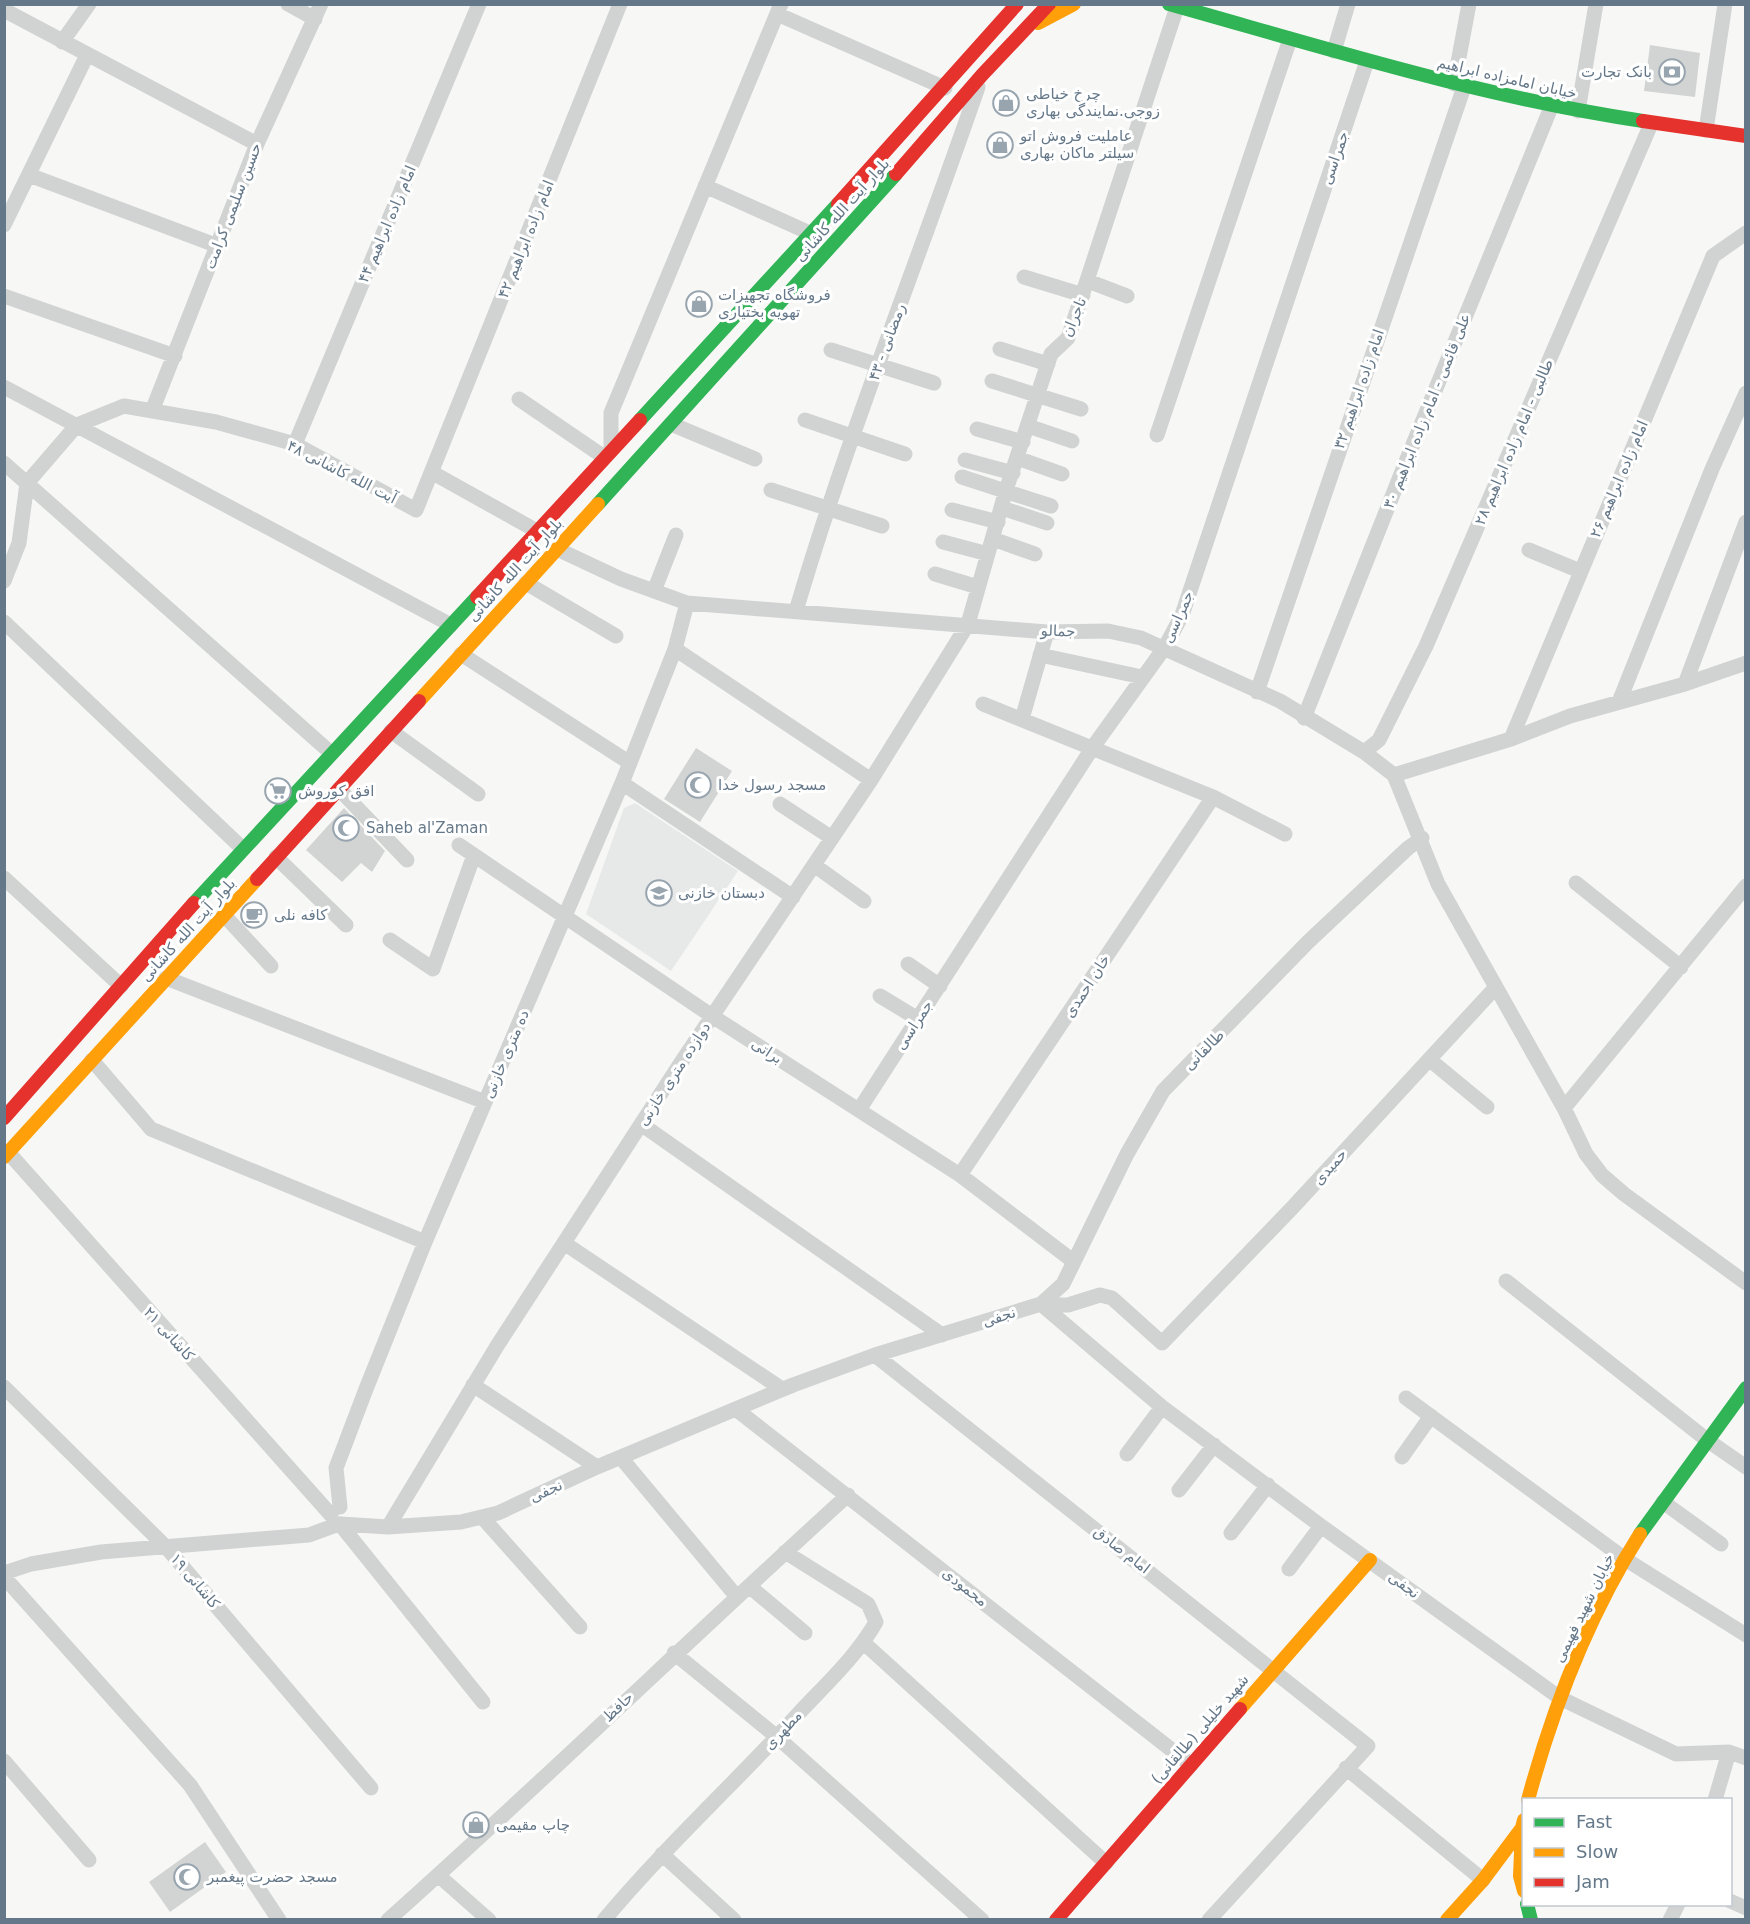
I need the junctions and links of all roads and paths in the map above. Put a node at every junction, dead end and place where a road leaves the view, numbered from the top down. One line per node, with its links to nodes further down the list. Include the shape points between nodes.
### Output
1 (89, 4): 22 (street)
2 (288, 4): 17 (street)
3 (479, 4): 67 (street, امام زاده ابراهیم ۴۴)
4 (620, 4): 74 (street, امام زاده ابراهیم ۴۲)
5 (1004, 4): 18 (main road)
6 (1017, 4): 18 (main road, بلوار آیت الله کاشانی)
7 (1049, 4): 20 (main road, بلوار آیت الله کاشانی)
8 (1074, 4): 20 (main road)
9 (1215, 4): 19 (main road)
10 (1348, 4): 23 (street)
11 (1469, 4): 27 (street, امام زاده ابراهیم ۳۲)
12 (1596, 4): 30 (street)
13 (1725, 4): 32 (street)
14 (1173, 6): 19 (main road); 42 (street, تاجران)
15 (779, 9): 28 (street); 36 (street)
16 (4, 10): 22 (street)
17 (318, 12): 34 (street, حسین سلیمی کرامت)
18 (1002, 24): 28 (main road, بلوار آیت الله کاشانی)
19 (1265, 32): 21 (main road, خیابان امامزاده ابراهیم)
20 (1019, 35): 26 (main road, بلوار آیت الله کاشانی)
21 (1290, 39): 23 (main road, خیابان امامزاده ابراهیم); 63 (street)
22 (62, 42): 24 (street)
23 (1334, 51): 25 (main road, خیابان امامزاده ابراهیم)
24 (87, 55): 34 (street); 35 (street)
25 (1367, 61): 27 (main road, خیابان امامزاده ابراهیم); 107 (street, جمراسی, via 1182,615)
26 (982, 75): 49 (street, رمضانی - ۴۳); 59 (main road, بلوار آیت الله کاشانی)
27 (1459, 85): 29 (main road, خیابان امامزاده ابراهیم); 114 (street, امام زاده ابراهیم ۳۲)
28 (945, 88): 39 (main road, بلوار آیت الله کاشانی)
29 (1552, 105): 30 (main road, خیابان امامزاده ابراهیم); 117 (street, علی قائمی - امام زاده ابراهیم ۳۰)
30 (1578, 111): 31 (main road, خیابان امامزاده ابراهیم)
31 (1651, 123): 32 (main road, خیابان امامزاده ابراهیم); 122 (street, طالبی - امام زاده ابراهیم ۲۸, via 1426,646 1379,740)
32 (1706, 130): 33 (main road, خیابان امامزاده ابراهیم)
33 (1746, 136)
34 (257, 144): 40 (street, حسین سلیمی کرامت)
35 (29, 175): 37 (street); 40 (street)
36 (705, 186): 39 (street); 68 (street, via 611,413)
37 (4, 225)
38 (1746, 233): 94 (street, امام زاده ابراهیم ۲۶, via 1713,256)
39 (812, 234): 68 (main road, بلوار آیت الله کاشانی)
40 (218, 246): 47 (street, حسین سلیمی کرامت)
41 (1024, 277): 42 (street)
42 (1086, 288): 44 (street); 48 (street, تاجران, via 1068,338 1051,354)
43 (4, 296): 47 (street)
44 (1127, 296)
45 (1000, 349): 48 (street)
46 (831, 350): 49 (street)
47 (175, 356): 57 (street, حسین سلیمی کرامت)
48 (1048, 364): 54 (street, تاجران)
49 (879, 365): 51 (street); 64 (street, رمضانی - ۴۳)
50 (992, 381): 54 (street)
51 (934, 383)
52 (4, 387): 60 (street)
53 (1746, 393): 115 (street)
54 (1038, 394): 56 (street); 61 (street, تاجران)
55 (519, 399): 68 (street)
56 (1081, 409)
57 (152, 411): 60 (street, آیت الله کاشانی ۴۸, via 124,406); 67 (street, آیت الله کاشانی ۴۸, via 216,422)
58 (805, 420): 64 (street)
59 (671, 424): 70 (street); 91 (main road, بلوار آیت الله کاشانی)
60 (77, 425): 77 (street); 104 (street)
61 (1028, 426): 65 (street); 66 (street, تاجران)
62 (977, 429): 66 (street)
63 (1156, 435)
64 (853, 436): 69 (street); 81 (street, رمضانی - ۴۳)
65 (1072, 441)
66 (1023, 442): 73 (street, تاجران)
67 (295, 444): 74 (street, آیت الله کاشانی ۴۸, via 416,510)
68 (607, 453): 87 (main road, بلوار آیت الله کاشانی)
69 (905, 454)
70 (755, 459)
71 (965, 460): 73 (street)
72 (4, 464): 77 (street)
73 (1015, 466): 75 (street); 79 (street, تاجران)
74 (433, 473): 87 (street)
75 (1062, 474)
76 (962, 477): 79 (street)
77 (27, 483): 96 (street, via 19,543); 123 (street)
78 (771, 490): 81 (street)
79 (1006, 490): 80 (street); 83 (street, تاجران)
80 (1051, 506)
81 (826, 508): 86 (street); 101 (street, رمضانی - ۴۳)
82 (952, 510): 83 (street)
83 (1000, 515): 85 (street); 90 (street, تاجران)
84 (1746, 522): 113 (street)
85 (1047, 523)
86 (882, 526)
87 (537, 531): 91 (main road); 104 (main road, بلوار آیت الله کاشانی)
88 (676, 535): 99 (street)
89 (943, 542): 90 (street)
90 (990, 547): 93 (street); 98 (street, تاجران)
91 (557, 549): 97 (main road, بلوار آیت الله کاشانی); 99 (street, جمالو)
92 (1528, 550): 94 (street)
93 (1035, 554)
94 (1580, 571): 120 (street, امام زاده ابراهیم ۲۶)
95 (935, 574): 98 (street)
96 (4, 581)
97 (526, 583): 106 (street); 109 (main road, بلوار آیت الله کاشانی)
98 (978, 587): 103 (street, تاجران)
99 (654, 591): 100 (street, جمالو)
100 (687, 603): 101 (street, جمالو); 108 (street, ده متری خازنی)
101 (796, 611): 103 (street, جمالو)
102 (4, 622): 136 (street)
103 (968, 624): 105 (street, جمالو); 126 (street, دوازده متری خازنی)
104 (451, 625): 123 (main road, بلوار آیت الله کاشانی)
105 (1047, 632): 107 (street, جمالو, via 1108,631); 110 (street)
106 (616, 636)
107 (1165, 647): 112 (street, جمراسی); 114 (street, جمالو)
108 (675, 649): 124 (street, ده متری خازنی); 126 (street)
109 (461, 654): 119 (main road, بلوار آیت الله کاشانی); 124 (street)
110 (1041, 655): 112 (street); 118 (street)
111 (1746, 663): 113 (street)
112 (1142, 677): 121 (street, جمراسی)
113 (1685, 684): 115 (street)
114 (1257, 692): 117 (street, جمالو, via 1280,701)
115 (1619, 702): 120 (street)
116 (983, 704): 118 (street)
117 (1304, 718): 122 (street, جمالو)
118 (1022, 719): 121 (street)
119 (391, 731): 128 (main road, بلوار آیت الله کاشانی); 129 (street)
120 (1511, 739): 125 (street)
121 (1094, 747): 130 (street); 155 (street, جمراسی)
122 (1364, 752): 125 (street, جمالو)
123 (331, 753): 136 (main road, بلوار آیت الله کاشانی)
124 (630, 763): 127 (street, ده متری خازنی)
125 (1394, 775): 134 (street)
126 (871, 780): 133 (street, دوازده متری خازنی)
127 (622, 783): 144 (street); 147 (street, ده متری خازنی)
128 (339, 789): 138 (main road, بلوار آیت الله کاشانی); 139 (street)
129 (478, 794)
130 (1212, 797): 132 (street); 169 (street, خان احمدی)
131 (780, 804): 133 (street)
132 (1285, 834)
133 (832, 838): 140 (street, دوازده متری خازنی)
134 (1422, 838): 156 (street, via 1438,884); 172 (street, طالقانی, via 1308,942 1163,1091)
135 (459, 845): 137 (street, براتی)
136 (243, 849): 154 (main road, بلوار آیت الله کاشانی)
137 (474, 855): 147 (street, براتی); 149 (street, via 433,969)
138 (276, 857): 146 (main road, بلوار آیت الله کاشانی); 148 (street)
139 (407, 860)
140 (814, 865): 144 (street, دوازده متری خازنی); 145 (street)
141 (4, 878): 154 (street)
142 (1576, 883): 152 (street)
143 (1746, 886): 152 (street)
144 (793, 897): 158 (street, دوازده متری خازنی)
145 (864, 901)
146 (224, 915): 151 (street); 153 (main road, بلوار آیت الله کاشانی)
147 (564, 918): 158 (street, براتی); 162 (street, ده متری خازنی)
148 (346, 925)
149 (390, 940)
150 (908, 964): 155 (street)
151 (271, 966)
152 (1681, 967): 165 (street)
153 (166, 978): 160 (main road, بلوار آیت الله کاشانی); 162 (street)
154 (121, 986): 163 (main road, بلوار آیت الله کاشانی)
155 (940, 986): 159 (street, جمراسی)
156 (1495, 988): 161 (street, حمیدی); 165 (street)
157 (880, 996): 159 (street)
158 (712, 1016): 166 (street, براتی); 167 (street, دوازده متری خازنی)
159 (918, 1019): 166 (street, جمراسی)
160 (92, 1060): 168 (main road, بلوار آیت الله کاشانی); 170 (street, via 151,1129)
161 (1430, 1060): 164 (street); 175 (street, حمیدی, via 1162,1343 1112,1298 1100,1295 1068,1305)
162 (485, 1102): 170 (street, ده متری خازنی)
163 (8, 1107)
164 (1487, 1107)
165 (1564, 1108): 174 (street, via 1586,1154 1602,1175)
166 (859, 1110): 169 (street, براتی)
167 (641, 1124): 171 (street, دوازده متری خازنی); 176 (street)
168 (6, 1155): 198 (street, کاشانی ۲۱)
169 (960, 1175): 172 (street, براتی)
170 (425, 1242): 198 (street, ده متری خازنی, via 336,1468)
171 (564, 1243): 178 (street, دوازده متری خازنی); 181 (street)
172 (1073, 1261): 175 (street, طالقانی, via 1064,1284)
173 (1506, 1281): 186 (street)
174 (1746, 1283)
175 (1041, 1304): 176 (street, نجفی); 183 (street, نجفی)
176 (942, 1335): 177 (street, نجفی)
177 (875, 1355): 181 (street, نجفی); 216 (street, امام صادق)
178 (473, 1385): 191 (street); 200 (street, دوازده متری خازنی)
179 (4, 1387): 203 (street, کاشانی ۱۹)
180 (1746, 1388): 186 (main road, خیابان شهید فهیمی)
181 (783, 1389): 184 (street, نجفی)
182 (1406, 1398): 185 (street)
183 (1162, 1407): 187 (street, نجفی); 188 (street)
184 (737, 1410): 190 (street, نجفی); 195 (street, محمودی)
185 (1431, 1416): 189 (street); 205 (street)
186 (1707, 1440): 192 (street); 196 (main road, خیابان شهید فهیمی)
187 (1214, 1445): 193 (street, نجفی); 194 (street)
188 (1127, 1454)
189 (1402, 1458)
190 (622, 1459): 191 (street, نجفی); 210 (street)
191 (597, 1467): 197 (street, نجفی)
192 (1746, 1467)
193 (1268, 1485): 199 (street, نجفی); 201 (street)
194 (1179, 1490)
195 (848, 1495): 204 (street, حافظ); 223 (street, محمودی)
196 (1664, 1502): 202 (street); 205 (main road, خیابان شهید فهیمی)
197 (482, 1517): 200 (street, نجفی); 211 (street)
198 (338, 1519): 200 (street, نجفی); 203 (street, via 309,1535); 218 (street, کاشانی ۲۱)
199 (1321, 1526): 206 (street, نجفی); 207 (street)
200 (388, 1527)
201 (1231, 1533)
202 (1721, 1544)
203 (166, 1547): 208 (street, via 101,1552 31,1564); 225 (street, کاشانی ۱۹)
204 (785, 1552): 209 (street, حافظ); 214 (street, مطهری, via 868,1604 876,1622)
205 (1625, 1559): 213 (street); 217 (main road, خیابان شهید فهیمی)
206 (1370, 1560): 216 (main road, شهید خلیلی (طالقانی)); 217 (street, نجفی)
207 (1289, 1569)
208 (4, 1575): 239 (street, via 190,1785)
209 (749, 1586): 210 (street, حافظ); 212 (street)
210 (737, 1598): 215 (street, حافظ)
211 (580, 1627)
212 (805, 1633)
213 (1746, 1635)
214 (864, 1643): 219 (street, مطهری); 232 (street)
215 (674, 1653): 219 (street); 233 (street, حافظ, via 561,1764)
216 (1273, 1669): 223 (main road, شهید خلیلی (طالقانی)); 224 (street, امام صادق, via 1368,1746)
217 (1560, 1698): 220 (street, نجفی, via 1676,1754); 226 (main road, خیابان شهید فهیمی)
218 (483, 1702)
219 (777, 1737): 230 (street, مطهری); 244 (street)
220 (1729, 1752): 221 (street); 227 (street)
221 (1746, 1758)
222 (4, 1761): 231 (street)
223 (1191, 1765): 232 (main road, شهید خلیلی (طالقانی))
224 (1346, 1768): 234 (street); 246 (street)
225 (371, 1788)
226 (1529, 1798)
227 (1716, 1798)
228 (1522, 1826): 234 (main road)
229 (1522, 1842): 235 (main road)
230 (662, 1854): 242 (street, مطهری); 243 (street)
231 (89, 1860)
232 (1106, 1863): 245 (main road, شهید خلیلی (طالقانی))
233 (438, 1875): 240 (street, حافظ); 241 (street)
234 (1483, 1880): 247 (main road)
235 (1522, 1884)
236 (1732, 1901): 238 (street)
237 (1677, 1906): 248 (street)
238 (1746, 1908)
239 (279, 1920)
240 (388, 1920)
241 (489, 1920)
242 (604, 1920)
243 (734, 1920)
244 (982, 1920)
245 (1056, 1920)
246 (1209, 1920)
247 (1447, 1920)
248 (1670, 1920)

